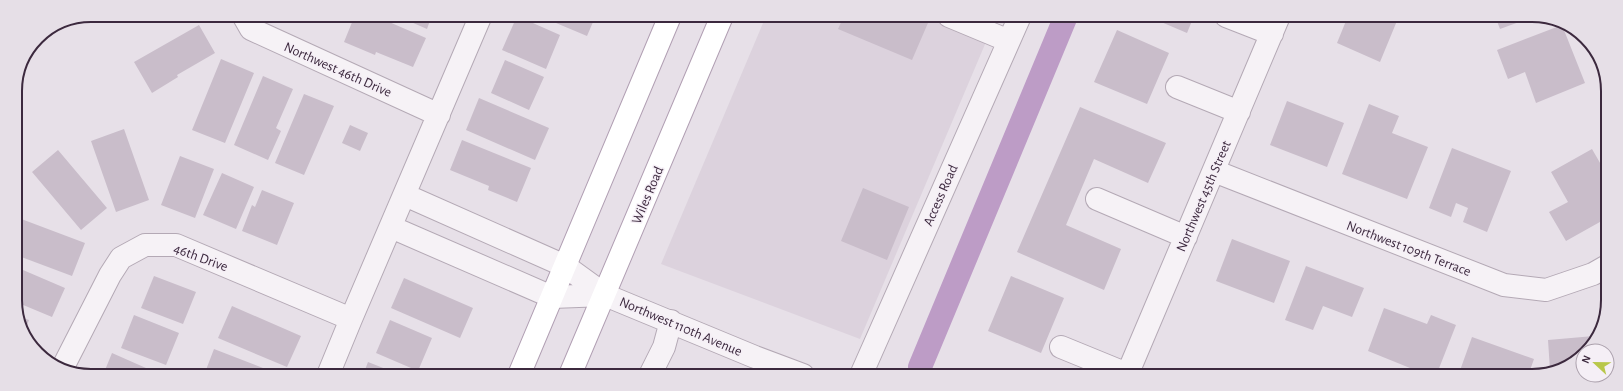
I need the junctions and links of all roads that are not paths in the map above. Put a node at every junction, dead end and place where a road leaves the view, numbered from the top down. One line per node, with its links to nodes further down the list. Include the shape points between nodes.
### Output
1 (247, 22): 12 (street, Northwest 46th Drive, via 251,29)
2 (478, 22): 12 (street)
3 (667, 22): 18 (main road)
4 (719, 22): 20 (main road, Wiles Road)
5 (963, 22): 9 (street)
6 (1017, 22): 9 (street, Access Road)
7 (1259, 22): 8 (street)
8 (1275, 25): 11 (street, Northwest 45th Street)
9 (1009, 41): 32 (street, Access Road)
10 (1177, 87): 11 (street)
11 (1239, 112): 13 (street, Northwest 45th Street)
12 (439, 115): 14 (street)
13 (1214, 172): 17 (street, Northwest 45th Street); 19 (street, Northwest 109th Terrace, via 1504,286 1546,290)
14 (405, 195): 16 (street); 18 (street)
15 (1097, 199): 17 (street)
16 (391, 228): 21 (street); 22 (street)
17 (1186, 237): 34 (street, Northwest 45th Street)
18 (565, 266): 20 (street, Northwest 110th Avenue); 21 (main road)
19 (1601, 269)
20 (605, 295): 21 (street, Northwest 110th Avenue); 23 (street, Northwest 110th Avenue); 29 (main road, Wiles Road)
21 (552, 297): 28 (main road)
22 (350, 319): 25 (street, 46th Drive, via 176,245 145,245 121,258); 27 (street)
23 (671, 322): 26 (street, Northwest 110th Avenue); 30 (street, via 664,347)
24 (1061, 347): 33 (street)
25 (65, 364)
26 (752, 366): 31 (street, Northwest 110th Avenue)
27 (330, 369)
28 (522, 369)
29 (573, 369)
30 (653, 369)
31 (769, 369)
32 (864, 369)
33 (1113, 369)
34 (1130, 369)

